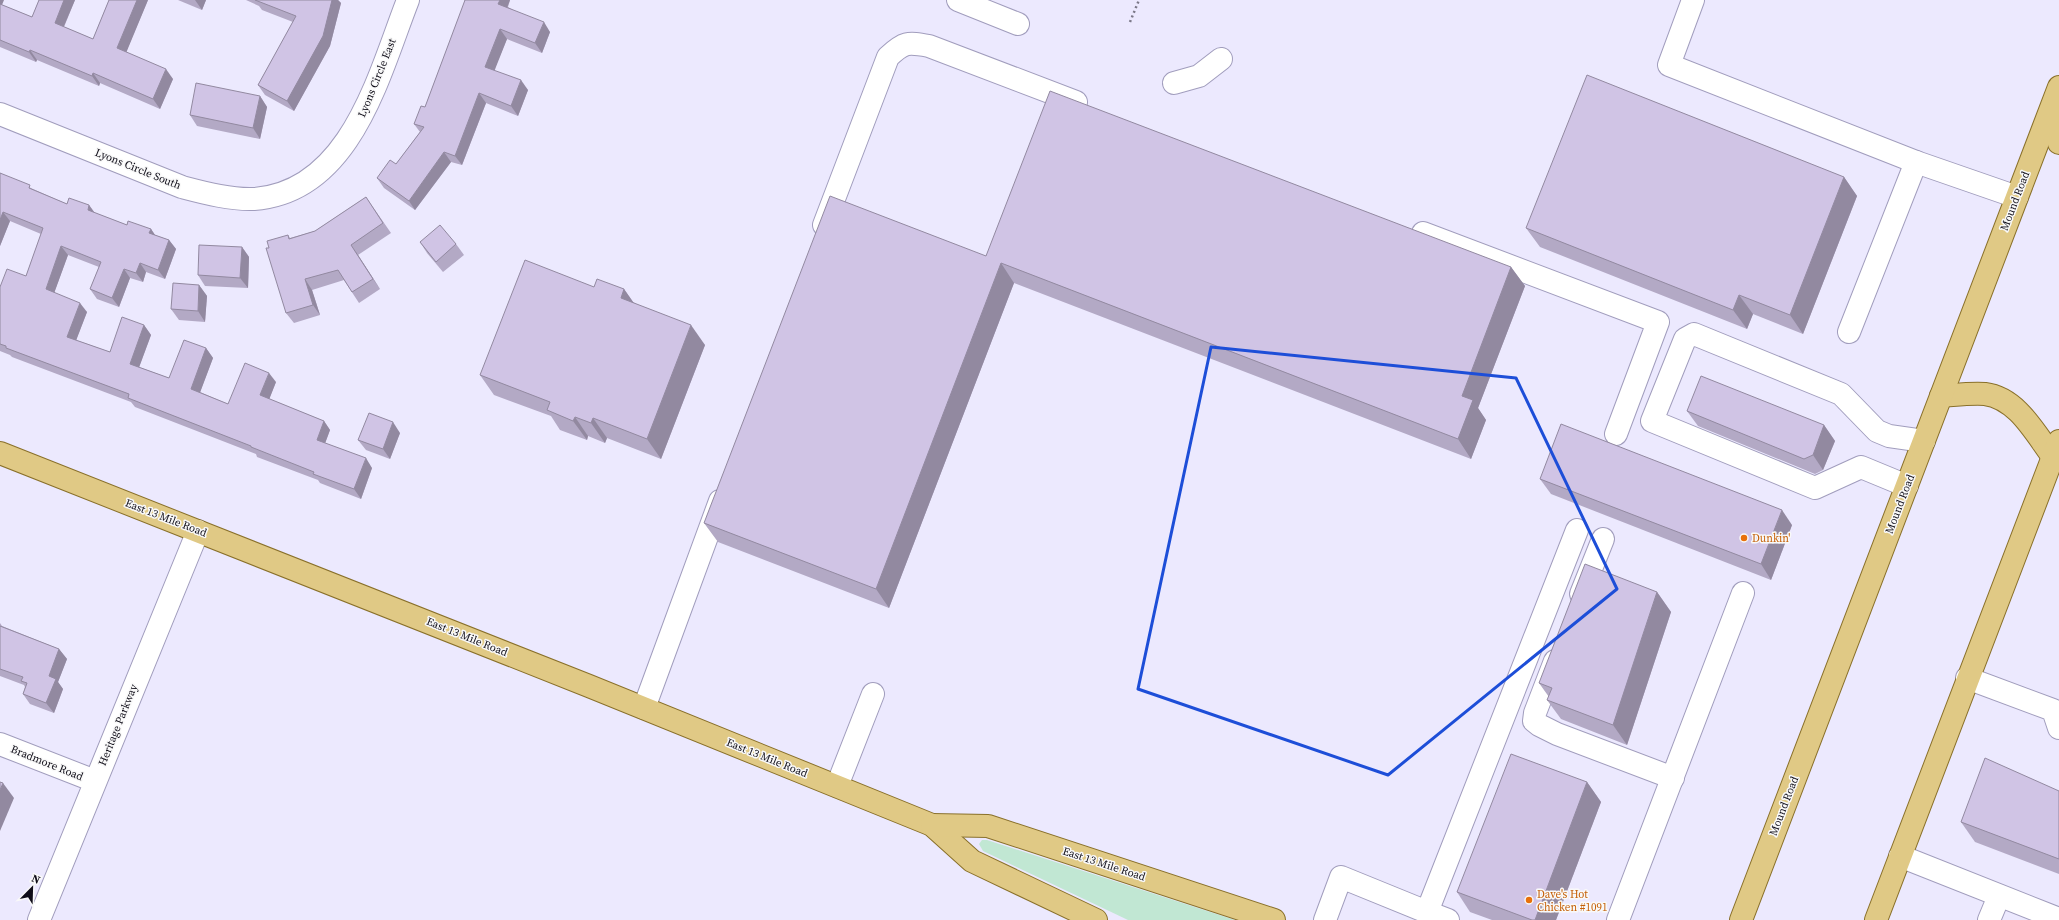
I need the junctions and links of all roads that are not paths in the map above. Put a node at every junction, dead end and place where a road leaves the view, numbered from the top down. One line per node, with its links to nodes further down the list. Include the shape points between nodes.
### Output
1 (408, 0): 12 (street, Lyons Circle East, via 366,111 348,140 331,161 310,180)
2 (1693, 0): 11 (street, via 1669,65)
3 (969, 2): 4 (street)
4 (1018, 24)
5 (1221, 59): 6 (street, via 1199,76)
6 (1174, 83)
7 (2057, 93): 10 (main road); 13 (main road, Mound Road)
8 (1092, 108): 15 (street, via 929,46 910,42 888,57)
9 (0, 114): 12 (street, Lyons Circle South, via 197,191 254,199)
10 (2059, 143)
11 (1916, 162): 13 (street); 16 (street)
12 (281, 194)
13 (2017, 197): 17 (main road, Mound Road)
14 (1405, 226): 18 (street, via 1658,322)
15 (817, 244)
16 (1849, 332)
17 (1942, 396): 19 (main road, Mound Road); 20 (main road, via 1985,394 1999,398 2012,406)
18 (1616, 434)
19 (1924, 441): 23 (main road, Mound Road); 23 (street, via 1889,436 1877,431 1841,394 1694,334 1685,339 1652,422 1815,488 1861,467)
20 (2057, 452): 30 (main road)
21 (0, 453): 24 (main road, East 13 Mile Road)
22 (727, 482): 32 (street)
23 (1907, 486): 48 (main road, Mound Road)
24 (198, 530): 32 (main road, East 13 Mile Road); 36 (street, Heritage Parkway)
25 (1577, 530): 41 (street)
26 (1603, 539): 28 (street)
27 (1743, 593): 35 (street)
28 (1574, 612)
29 (1563, 640): 35 (street, via 1534,721 1558,734)
30 (1968, 678): 33 (street); 39 (main road)
31 (873, 694): 37 (street)
32 (644, 708): 37 (main road, East 13 Mile Road)
33 (2057, 714)
34 (0, 744): 36 (street, Bradmore Road)
35 (1673, 778): 47 (street)
36 (95, 781): 42 (street, Heritage Parkway)
37 (837, 786): 38 (main road, East 13 Mile Road)
38 (932, 825): 43 (main road, East 13 Mile Road, via 972,861); 44 (main road, East 13 Mile Road, via 988,826)
39 (1900, 856): 40 (street); 49 (main road)
40 (1999, 896): 50 (street); 51 (street)
41 (1427, 912): 45 (street, via 1342,877); 46 (street)
42 (39, 920)
43 (1096, 920)
44 (1274, 920)
45 (1325, 920)
46 (1448, 920)
47 (1618, 920)
48 (1741, 920)
49 (1876, 920)
50 (1989, 920)
51 (2059, 920)

